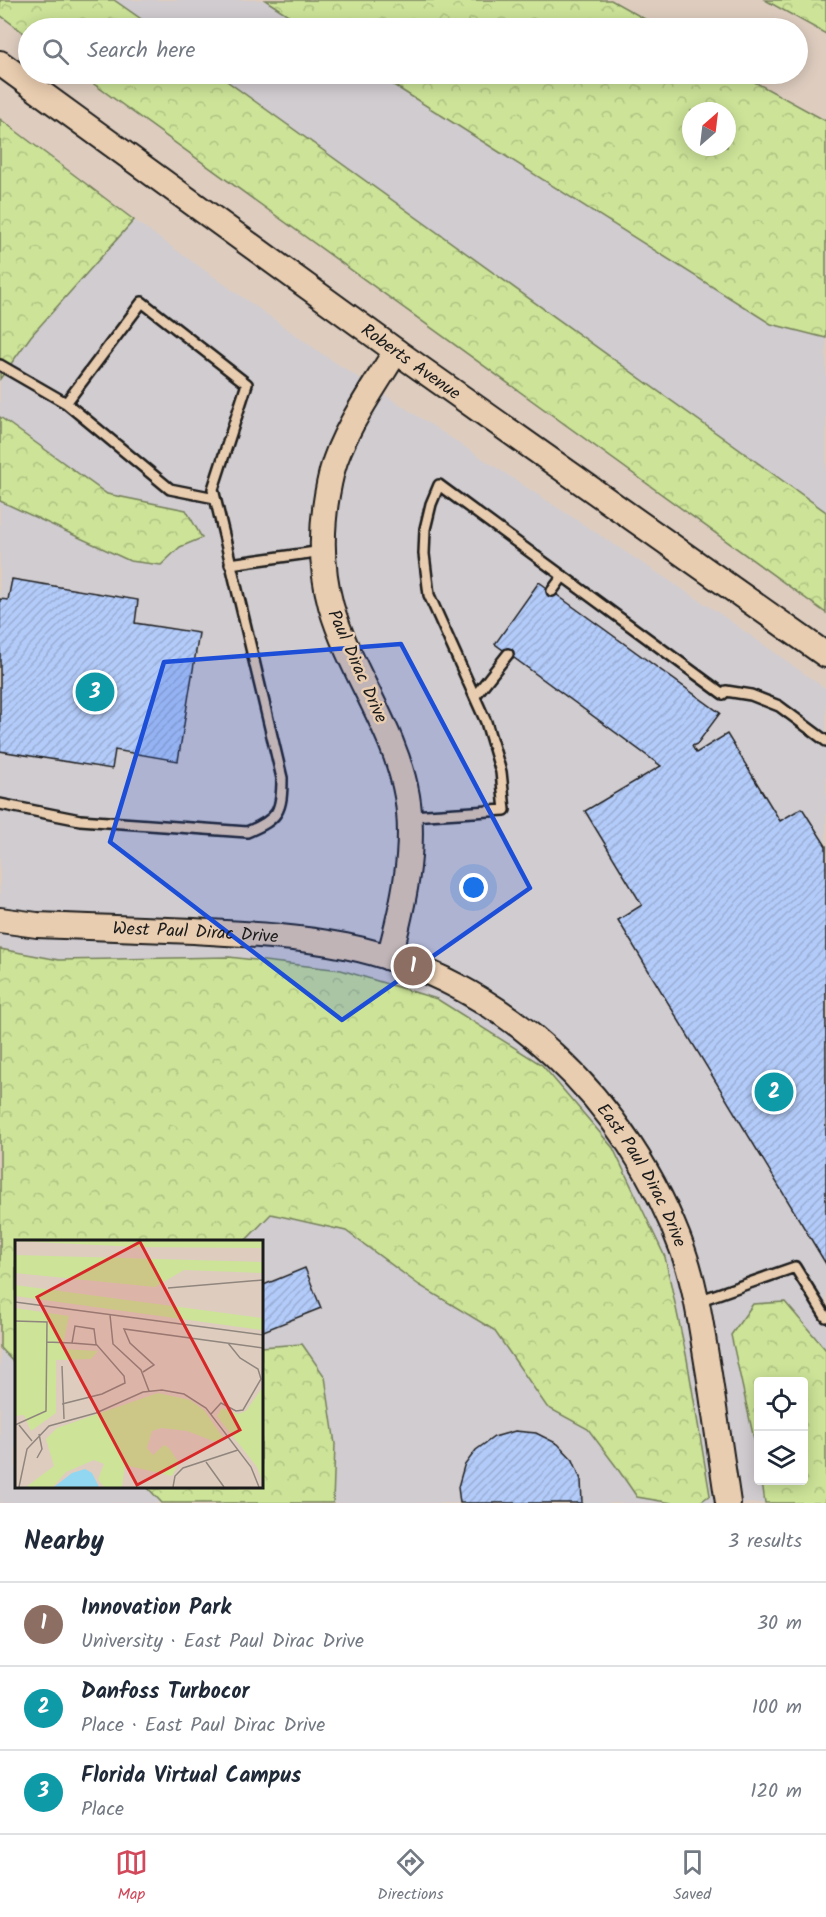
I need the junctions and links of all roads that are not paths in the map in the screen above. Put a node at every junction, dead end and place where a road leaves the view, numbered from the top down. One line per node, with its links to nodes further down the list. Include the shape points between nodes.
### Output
1 (0, 63): 2 (street, Roberts Avenue)
2 (18, 76)
3 (29, 84): 4 (street, Roberts Avenue)
4 (396, 351): 8 (street, Paul Dirac Drive, via 344,440 333,469); 13 (street, Roberts Avenue)
5 (0, 365): 6 (lane)
6 (66, 404): 7 (lane, via 170,489); 7 (lane, via 142,302 247,384 213,489)
7 (215, 498): 9 (lane)
8 (322, 551): 9 (lane); 17 (street, Paul Dirac Drive, via 332,609 399,762)
9 (230, 564): 16 (lane, via 282,778 282,803 277,813 263,826 247,832 80,820)
10 (563, 576): 11 (lane); 14 (lane, via 439,485 425,529 429,595); 15 (lane, via 723,694 751,695 779,706)
11 (552, 591)
12 (508, 654): 14 (lane)
13 (826, 656)
14 (475, 696): 17 (lane, via 501,772 506,810)
15 (826, 741)
16 (0, 804)
17 (409, 816): 19 (street, Paul Dirac Drive, via 408,865 400,917)
18 (0, 920): 19 (street, West Paul Dirac Drive, via 297,938)
19 (388, 958): 20 (street, East Paul Dirac Drive, via 423,970 513,1020 592,1093 624,1134 656,1188 682,1251)
20 (696, 1302): 21 (lane, via 795,1267); 22 (street, East Paul Dirac Drive)
21 (826, 1317)
22 (728, 1503)

